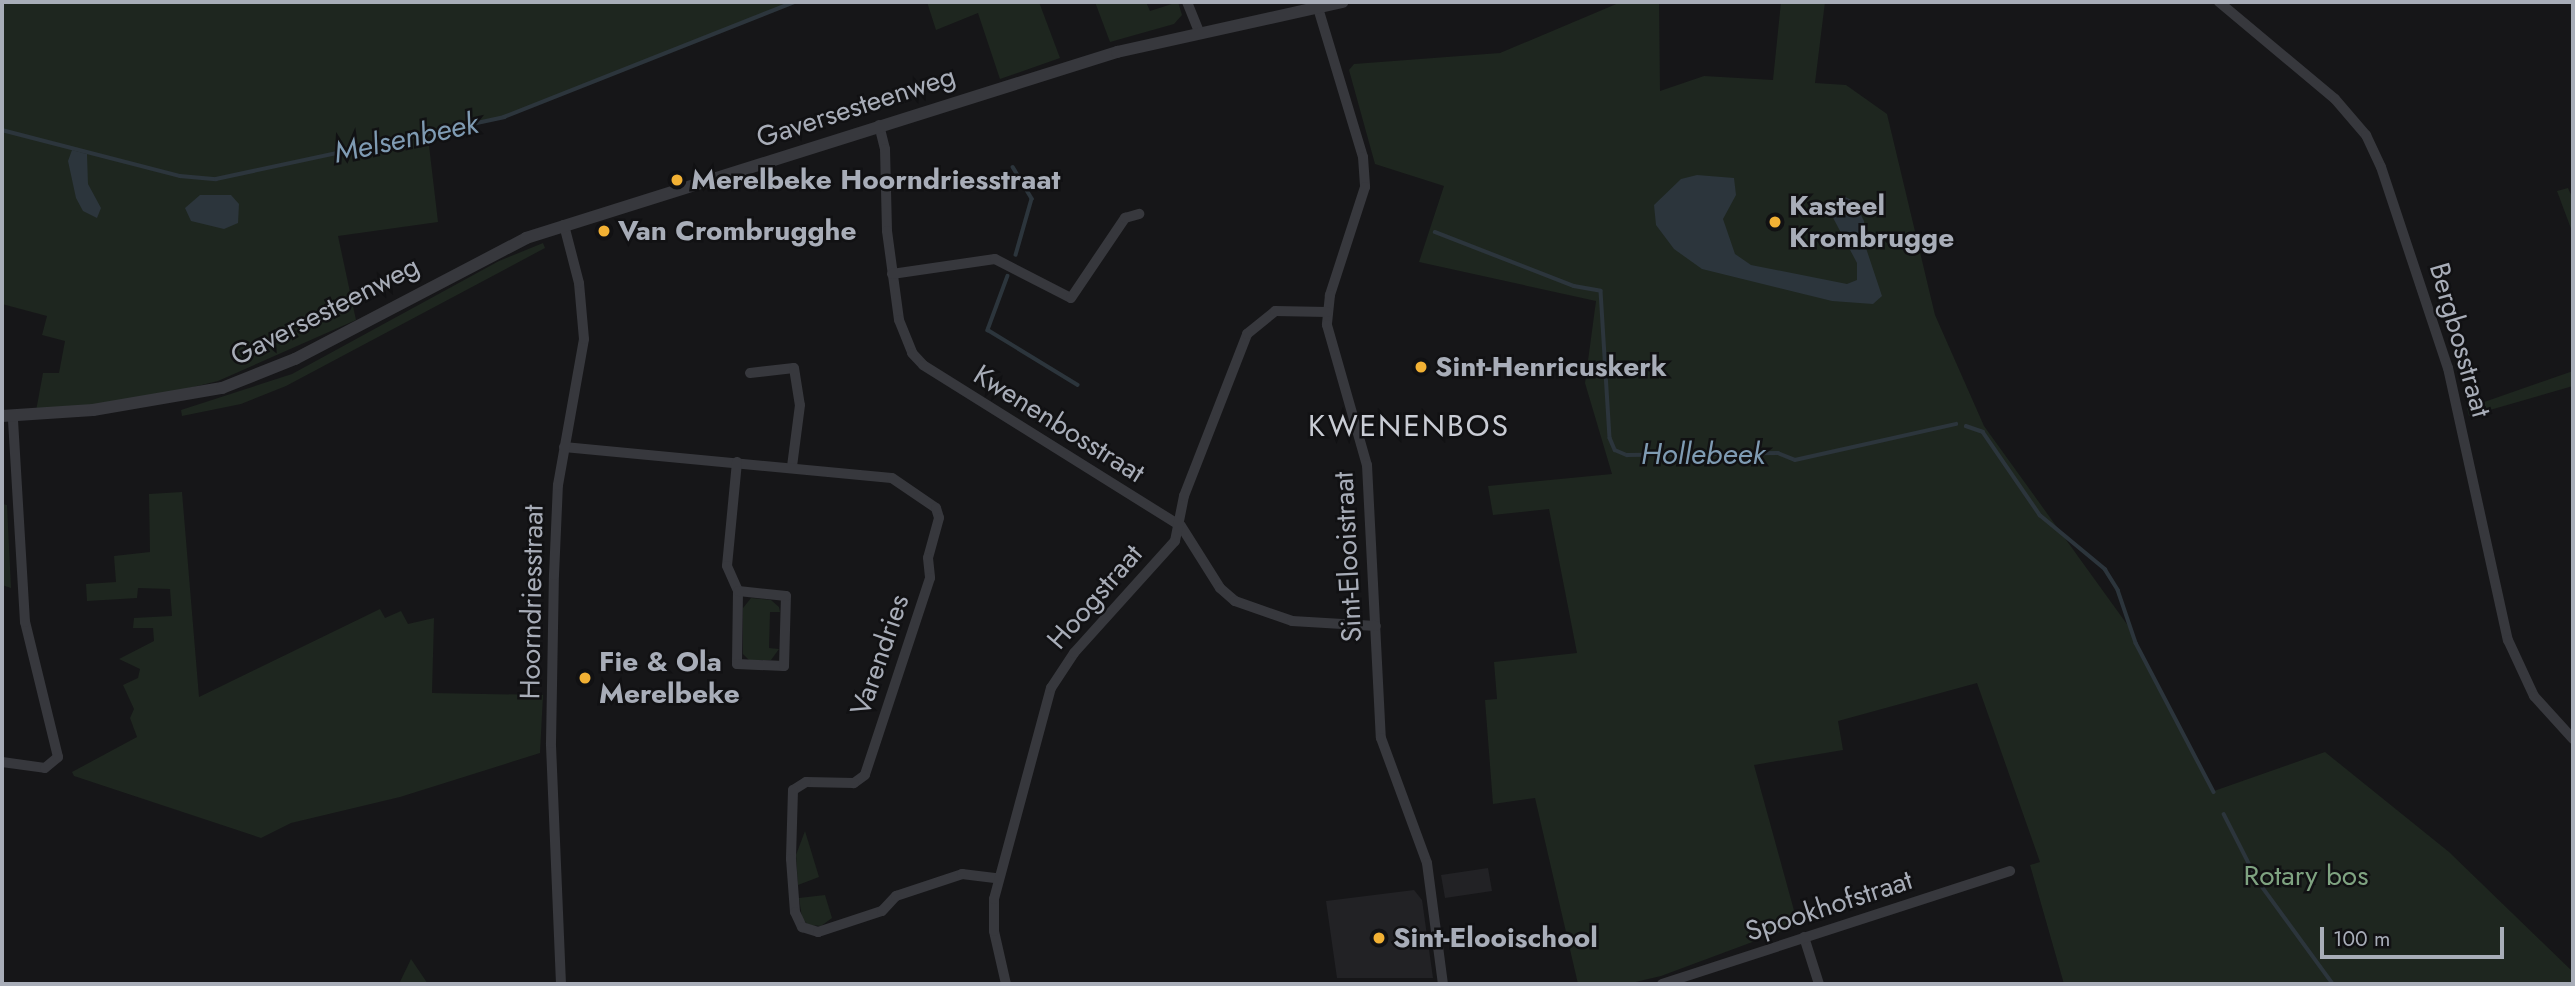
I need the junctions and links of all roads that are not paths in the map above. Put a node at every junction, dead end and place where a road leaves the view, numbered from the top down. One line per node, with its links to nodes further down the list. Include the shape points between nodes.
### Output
1 (1186, 2): 5 (street)
2 (1343, 2): 4 (street, Gaversesteenweg)
3 (2219, 2): 19 (street, Bergbosstraat, via 2335,99 2366,135 2381,167 2448,369 2508,640 2534,695)
4 (1318, 8): 5 (street, Gaversesteenweg); 10 (street, Sint-Elooistraat, via 1364,171 1362,200)
5 (1199, 32): 6 (street, Gaversesteenweg, via 1117,52)
6 (879, 125): 8 (street, Gaversesteenweg); 9 (street, Kwenenbosstraat, via 885,149)
7 (1139, 214): 9 (street, via 1125,218 1071,298 995,259)
8 (564, 225): 12 (street, Gaversesteenweg, via 478,259 295,359 244,381 193,396); 13 (street, Hoorndriesstraat, via 579,283 584,339)
9 (892, 275): 16 (street, Kwenenbosstraat, via 904,336 923,365)
10 (1327, 312): 16 (street, Hoogstraat, via 1275,311 1247,334 1184,496); 18 (street, Sint-Elooistraat, via 1331,343 1367,465)
11 (750, 373): 15 (street, via 794,368 800,405)
12 (7, 416): 20 (street, via 25,622 58,757 45,768)
13 (564, 447): 14 (street, Varendries); 24 (street, Hoorndriesstraat, via 554,575 551,743)
14 (737, 462): 15 (street, Varendries); 17 (street, via 727,566)
15 (792, 467): 22 (street, Varendries, via 892,478 936,508 939,518 928,558 930,578 865,775 854,783 806,782 793,790 791,859 797,920 809,931 818,932 882,911 896,896 962,874)
16 (1181, 526): 18 (street, Kwenenbosstraat, via 1220,588 1247,608 1317,625); 22 (street, Hoogstraat, via 1175,541 1074,653 1051,688)
17 (738, 591): 17 (street, via 786,596 785,666 737,664)
18 (1376, 626): 26 (street, Sint-Elooistraat, via 1381,738 1427,863)
19 (2573, 739)
20 (2, 762)
21 (2010, 871): 23 (street, Spookhofstraat)
22 (997, 878): 25 (street, Hoogstraat, via 994,931)
23 (1804, 937): 27 (street, Spookhofstraat); 28 (street)
24 (561, 984)
25 (1006, 984)
26 (1443, 984)
27 (1662, 984)
28 (1819, 984)

